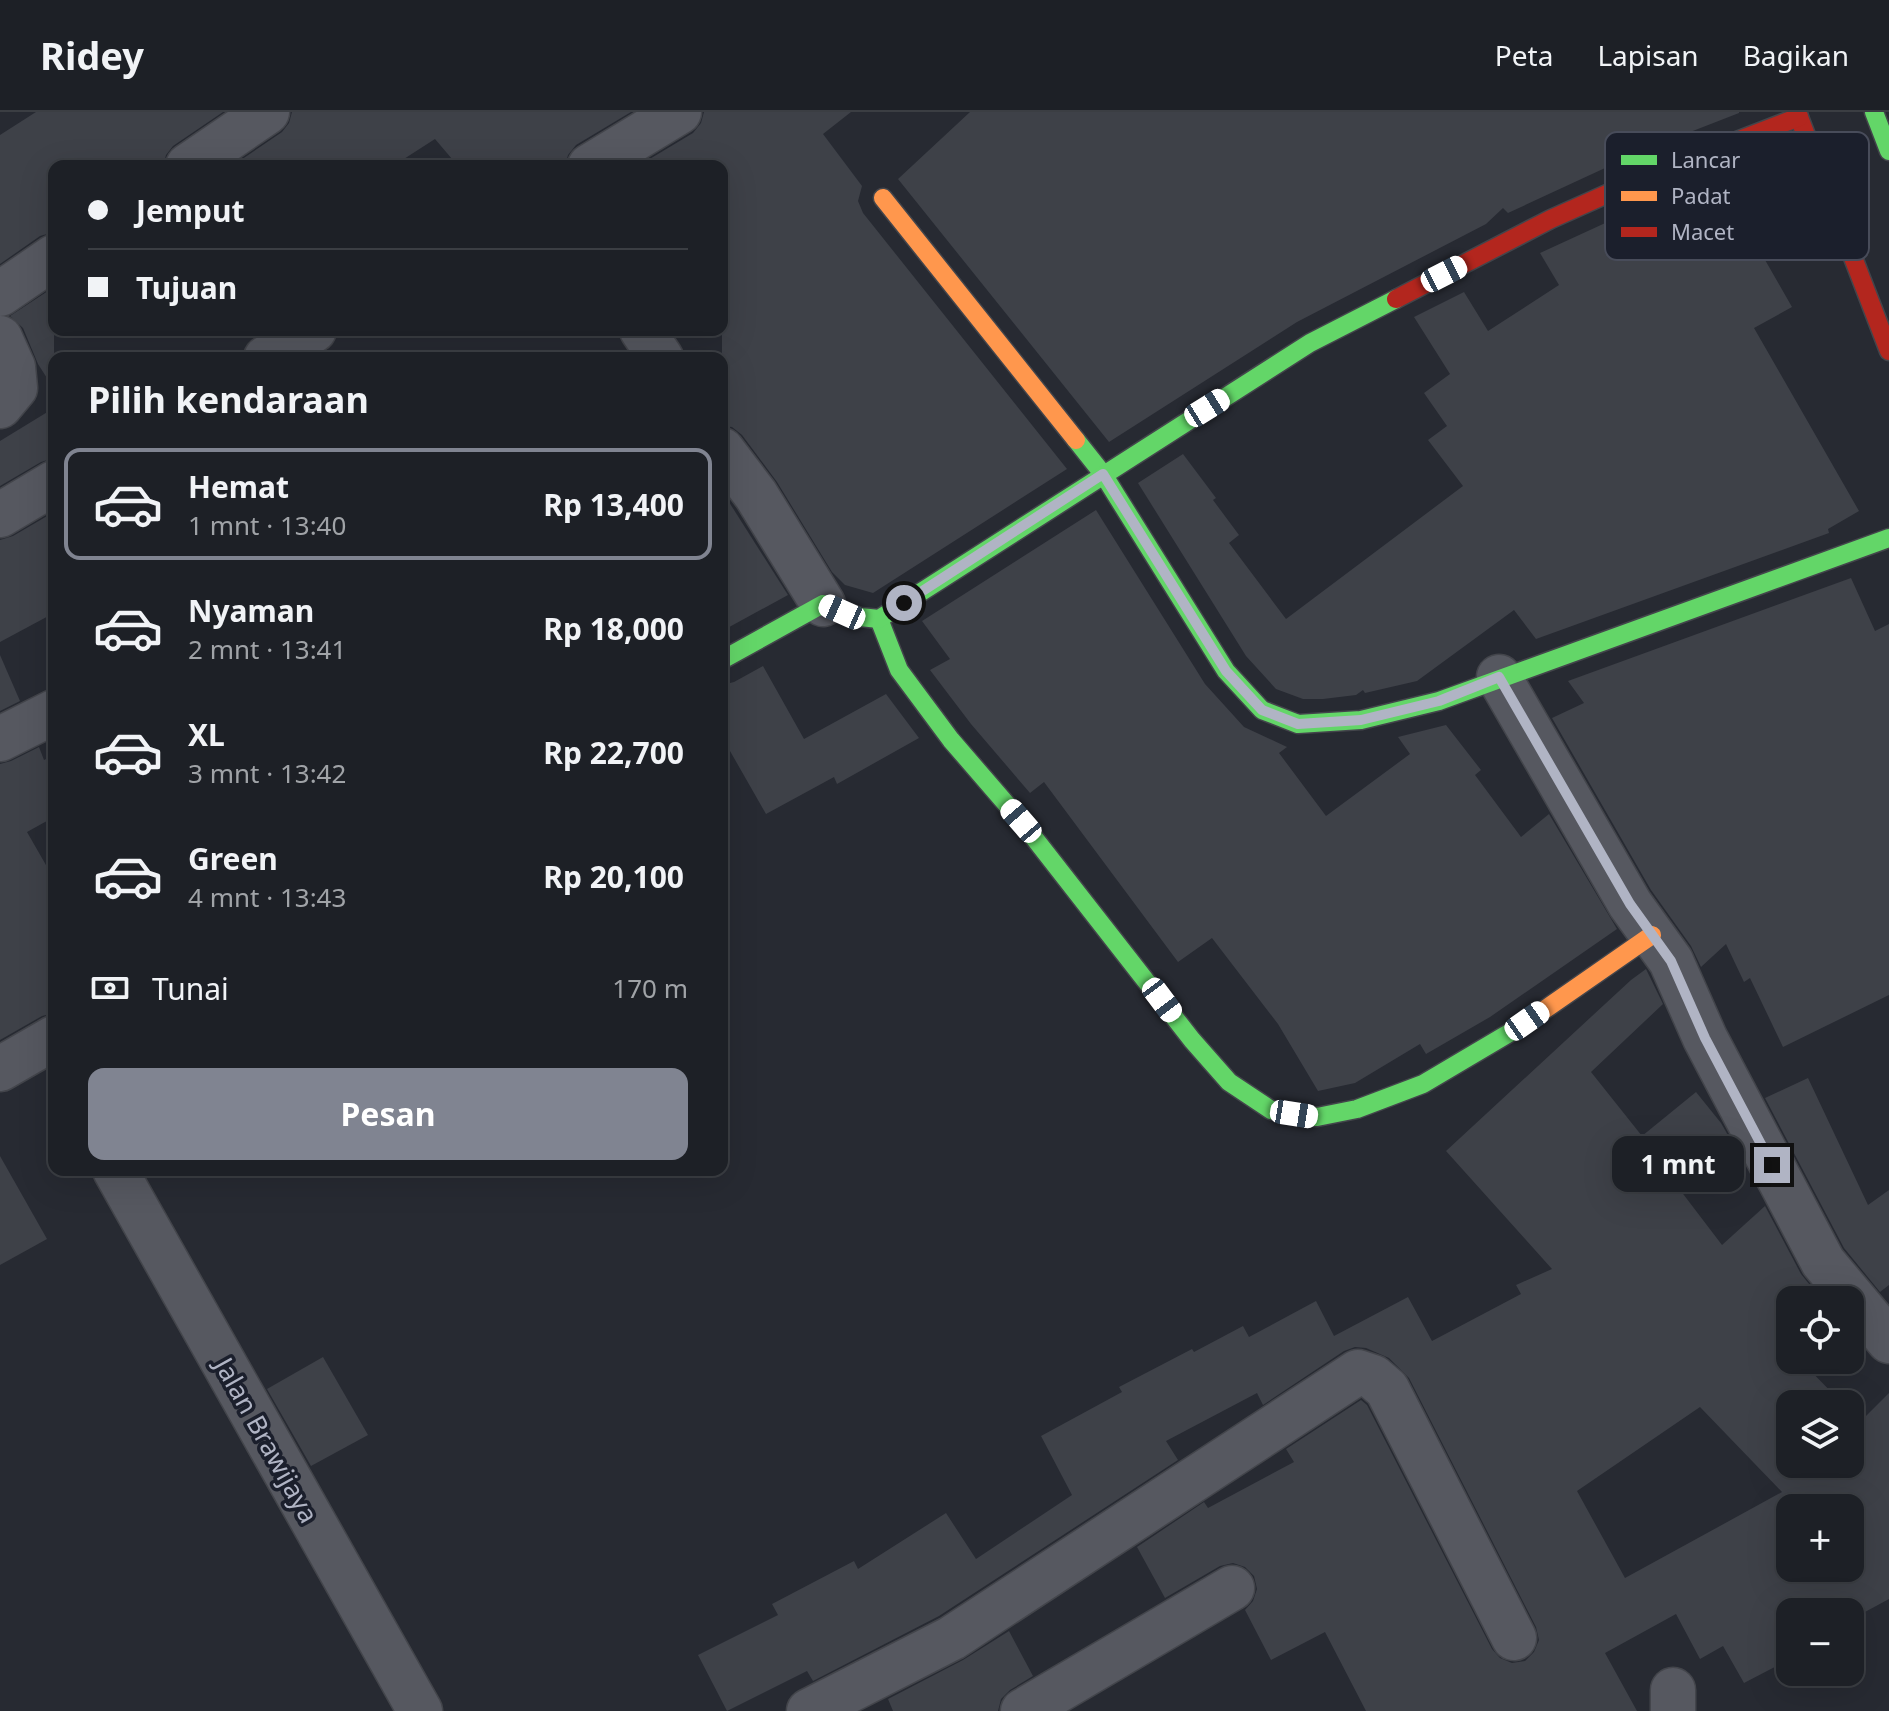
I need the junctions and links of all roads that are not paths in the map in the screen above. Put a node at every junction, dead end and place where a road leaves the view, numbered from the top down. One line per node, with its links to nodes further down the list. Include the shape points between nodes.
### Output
1 (267, 112): 7 (street)
2 (679, 112): 8 (street)
3 (1874, 112): 6 (main road)
4 (1798, 115): 5 (main road)
5 (1756, 132)
6 (1889, 151)
7 (197, 160)
8 (600, 160)
9 (1605, 195): 20 (main road, via 1310,343)
10 (883, 198): 20 (main road)
11 (1854, 260): 16 (main road)
12 (48, 261): 13 (street)
13 (0, 294)
14 (304, 336): 17 (street)
15 (0, 338): 18 (street, via 13,367 15,388)
16 (1889, 351)
17 (276, 352)
18 (0, 406)
19 (737, 470): 24 (street)
20 (1103, 474): 25 (main road); 27 (main road, via 1226,671 1262,710 1298,724 1361,720 1439,701)
21 (48, 487): 22 (street)
22 (0, 515)
23 (1889, 538): 27 (main road)
24 (823, 604): 25 (main road); 26 (main road)
25 (879, 619): 30 (main road, via 899,670 951,740 1192,1040 1229,1082 1271,1110 1317,1117 1357,1109 1423,1084 1503,1038)
26 (728, 657)
27 (1499, 677): 30 (street)
28 (48, 715): 29 (street)
29 (0, 739)
30 (1652, 935): 34 (street, via 1671,961 1823,1262)
31 (48, 1049): 32 (street)
32 (0, 1069)
33 (118, 1176): 37 (street, Jalan Brawijaya)
34 (1889, 1341)
35 (1232, 1588): 39 (street)
36 (1514, 1638): 38 (street, via 1387,1389 1358,1372 952,1638)
37 (420, 1711)
38 (809, 1711)
39 (1023, 1711)

